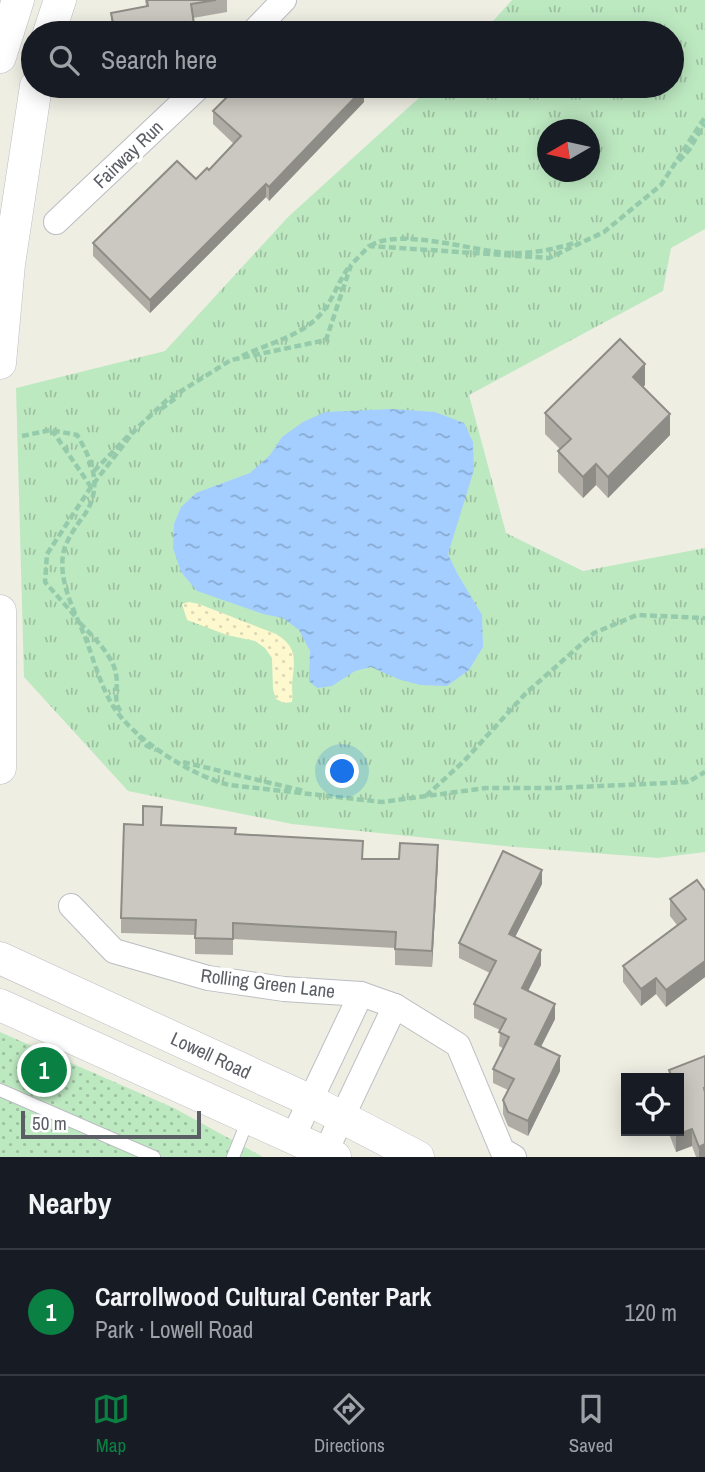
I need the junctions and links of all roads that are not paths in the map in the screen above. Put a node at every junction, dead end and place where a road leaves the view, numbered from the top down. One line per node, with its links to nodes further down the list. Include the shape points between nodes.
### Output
1 (18, 0): 6 (street)
2 (60, 0): 4 (street)
3 (284, 0): 5 (street)
4 (53, 21)
5 (264, 21)
6 (0, 57)
7 (34, 98): 10 (street, via 9,264)
8 (187, 98): 9 (street, Fairway Run)
9 (57, 222)
10 (0, 363)
11 (0, 611): 12 (street)
12 (0, 768)
13 (71, 906): 15 (street, Rolling Green Lane, via 114,951 208,978)
14 (0, 958): 19 (street, Lowell Road)
15 (361, 994): 17 (street, Rolling Green Lane); 19 (street, Rolling Green Lane)
16 (0, 1005): 20 (street, Lowell Road)
17 (395, 1006): 21 (street); 27 (street, Rolling Green Lane, via 457,1045 502,1150)
18 (0, 1090): 24 (lane)
19 (311, 1101): 21 (street, Lowell Road); 22 (street, Rolling Green Lane)
20 (250, 1117): 22 (street, Lowell Road); 25 (lane)
21 (341, 1117): 23 (street); 26 (street, Lowell Road)
22 (293, 1137): 23 (street, Lowell Road)
23 (326, 1155)
24 (154, 1157)
25 (233, 1157)
26 (418, 1157)
27 (514, 1157)

